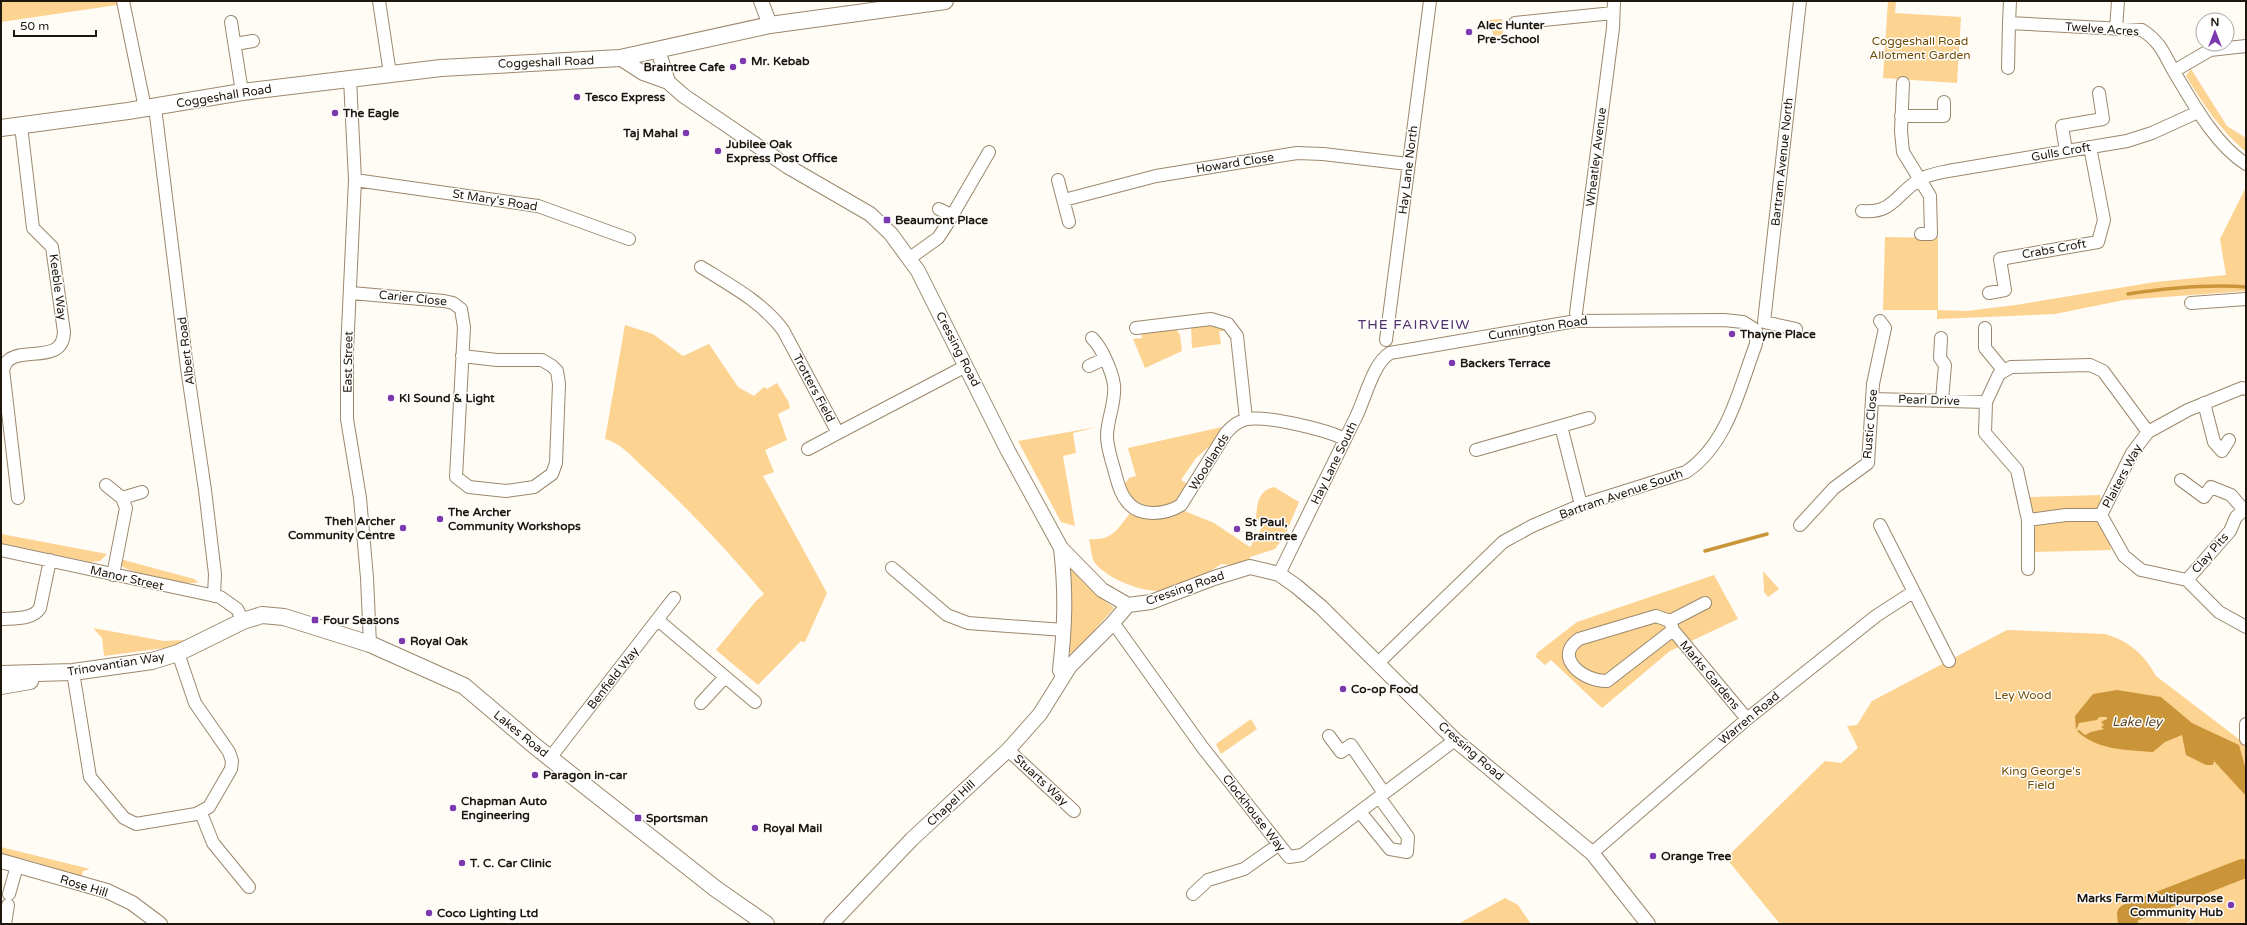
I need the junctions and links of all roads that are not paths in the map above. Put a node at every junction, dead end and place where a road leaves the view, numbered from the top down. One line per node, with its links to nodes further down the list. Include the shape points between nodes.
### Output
1 (123, 1): 29 (street)
2 (379, 1): 22 (street)
3 (761, 1): 13 (street)
4 (946, 1): 13 (main road, Coggeshall Road)
5 (1430, 1): 37 (street, Hay Lane North)
6 (1800, 1): 57 (street, Bartram Avenue North)
7 (2010, 1): 11 (street)
8 (2118, 1): 14 (street)
9 (1613, 7): 12 (street); 55 (street, Wheatley Avenue)
10 (231, 22): 16 (street)
11 (2009, 22): 14 (street, Twelve Acres); 20 (street)
12 (1516, 23)
13 (770, 25): 18 (main road, Coggeshall Road)
14 (2116, 29): 21 (street, Twelve Acres, via 2142,30 2156,40)
15 (253, 41): 16 (street)
16 (235, 44): 26 (street)
17 (2246, 46): 21 (street, via 2210,50)
18 (658, 50): 19 (main road, Coggeshall Road); 24 (street)
19 (620, 58): 22 (main road, Coggeshall Road, via 472,64); 24 (street, Cressing Road, via 643,74)
20 (2008, 68)
21 (2174, 71): 30 (street, Twelve Acres)
22 (390, 74): 23 (main road, Coggeshall Road)
23 (350, 79): 26 (main road, Coggeshall Road); 40 (street, East Street)
24 (668, 82): 49 (street, Cressing Road, via 787,166 870,214 891,234)
25 (1903, 83): 31 (street)
26 (242, 92): 29 (main road, Coggeshall Road)
27 (2099, 93): 35 (street, via 2103,119 2062,126)
28 (1944, 102): 31 (street, via 1944,116)
29 (150, 108): 32 (main road, Coggeshall Road); 105 (street, Albert Road, via 205,490 215,574)
30 (2198, 112): 34 (street, Gulls Croft, via 2128,141); 38 (street, Twelve Acres, via 2234,157)
31 (1901, 116): 39 (street, via 1900,131 1904,152)
32 (21, 126): 33 (main road, Coggeshall Road); 75 (street, Keeble Way, via 33,228 52,247 64,332 62,342 51,352 14,356 8,360 3,369)
33 (1, 128)
34 (2090, 147): 35 (street, Gulls Croft); 52 (street, Crabs Croft, via 2104,220 2098,242 2000,259 2005,290)
35 (2066, 151): 39 (street, Gulls Croft, via 1948,171)
36 (989, 152): 45 (street)
37 (1408, 164): 42 (street, Howard Close, via 1298,153 1156,176); 63 (street, Hay Lane North)
38 (2246, 164)
39 (1919, 179): 44 (street, Gulls Croft, via 1884,210); 47 (street, via 1928,191 1932,207 1931,234)
40 (355, 180): 48 (street, St Mary's Road, via 538,206); 51 (street, East Street)
41 (1058, 180): 42 (street)
42 (1064, 200): 46 (street)
43 (939, 209): 45 (street)
44 (1862, 211)
45 (953, 216): 49 (street, via 938,238)
46 (1070, 222)
47 (1921, 234)
48 (629, 239)
49 (910, 258): 67 (street, Cressing Road)
50 (701, 267): 79 (street, Trotters Field, via 772,315 783,330)
51 (351, 293): 65 (street, Carier Close, via 408,296 453,303 461,309 463,315); 116 (street, East Street, via 347,351 347,419 360,498)
52 (1989, 293)
53 (2246, 299): 54 (street)
54 (2191, 303)
55 (1576, 313)
56 (1880, 321): 71 (street, Rustic Close, via 1885,328 1873,384)
57 (1760, 326): 60 (street, Cunnington Road); 64 (street, Cunnington Road, via 1724,320 1576,321); 90 (street, Bartram Avenue South, via 1756,344 1722,432 1700,463 1686,472)
58 (1136, 328): 77 (street, via 1211,319 1228,324 1237,336)
59 (1985, 328): 69 (street, via 1985,348)
60 (1796, 330)
61 (1092, 338): 66 (street, Woodlands)
62 (1941, 338): 72 (street, via 1940,358 1945,365)
63 (1386, 340)
64 (1390, 353): 81 (street, Hay Lane South, via 1381,361)
65 (462, 356): 65 (street, Carier Close, via 497,360 542,360 557,371 560,384 556,463 552,474 534,487 506,491 469,487 456,477)
66 (1104, 359): 68 (street); 77 (street, Woodlands, via 1114,387 1107,436 1111,456 1122,494 1136,509 1161,513 1172,511 1186,500 1226,433 1232,426)
67 (966, 366): 79 (street, Trotters Field); 96 (street, Cressing Road)
68 (1089, 366)
69 (2004, 371): 73 (street, via 1999,374); 80 (street, via 2011,367 2090,365 2103,371)
70 (2246, 389): 74 (street, Plaiters Way, via 2242,388)
71 (1873, 399): 72 (street, Pearl Drive); 95 (street, Rustic Close, via 1868,463 1834,488)
72 (1942, 400): 73 (street, Pearl Drive)
73 (1986, 402): 93 (street, via 1985,433 2017,470)
74 (2204, 403): 80 (street, Plaiters Way); 82 (street, via 2214,442 2222,451)
75 (4, 413): 88 (street, Keeble Way)
76 (1589, 418): 78 (street)
77 (1246, 420): 81 (street, via 1308,426)
78 (1561, 426): 84 (street); 90 (street)
79 (838, 432): 83 (street)
80 (2148, 432): 92 (street, Plaiters Way, via 2132,453)
81 (1345, 439): 101 (street, Hay Lane South)
82 (2229, 440)
83 (808, 449)
84 (1476, 450)
85 (2181, 480): 91 (street, via 2204,497 2211,487 2231,495)
86 (106, 485): 89 (street)
87 (142, 492): 89 (street)
88 (18, 498)
89 (122, 498): 102 (street, via 125,515)
90 (1581, 505): 119 (street, Bartram Avenue South, via 1532,526 1503,542)
91 (2244, 509): 103 (street, Clay Pits, via 2236,517 2230,531)
92 (2101, 515): 93 (street, via 2066,515); 103 (street, Plaiters Way, via 2124,556 2141,570)
93 (2028, 520): 100 (street)
94 (1880, 524): 104 (street)
95 (1800, 525)
96 (1060, 548): 108 (street, Cressing Road, via 1102,590); 115 (street, via 1065,588)
97 (1, 550): 98 (street, Manor Street)
98 (50, 560): 102 (street, Manor Street); 109 (street, via 40,608 36,614)
99 (892, 568): 115 (street, via 947,615 968,623)
100 (2028, 570)
101 (1279, 574): 108 (street, Cressing Road, via 1250,567 1151,602); 119 (street, Cressing Road, via 1321,607)
102 (114, 575): 105 (street, Manor Street)
103 (2187, 580): 114 (street, via 2219,612)
104 (1914, 592): 118 (street); 128 (street, Warren Road, via 1876,616)
105 (214, 596): 110 (street, Manor Street, via 232,604)
106 (674, 598): 111 (street, Benfield Way)
107 (1705, 603): 113 (street, Marks Gardens)
108 (1128, 605): 112 (street, Chapel Hill)
109 (1, 618)
110 (243, 621): 116 (main road, Lakes Road, via 262,615 284,617); 117 (main road, Trinovantian Way)
111 (659, 621): 124 (street); 134 (street, Benfield Way)
112 (1111, 625): 123 (street, Chapel Hill, via 1070,666); 139 (street, Clockhouse Way, via 1117,628 1203,748)
113 (1672, 626): 113 (street, Marks Gardens, via 1607,681 1596,681 1584,676 1570,662 1567,654 1569,648 1579,639 1656,616); 128 (street, Marks Gardens)
114 (2246, 627)
115 (1064, 630): 123 (street, via 1060,670)
116 (370, 644): 134 (main road, Lakes Road, via 464,686)
117 (178, 653): 120 (main road, Trinovantian Way, via 152,661); 138 (street, via 198,707 232,759 232,765 209,807)
118 (1948, 661)
119 (1377, 664): 132 (street, Cressing Road)
120 (73, 672): 121 (main road, Trinovantian Way); 138 (street, via 90,777 124,818 136,824)
121 (52, 673): 122 (main road, Trinovantian Way); 125 (main road, Trinovantian Way, via 42,679)
122 (1, 674)
123 (1064, 677): 133 (street, Chapel Hill, via 1040,714)
124 (725, 678): 126 (street); 127 (street)
125 (1, 686)
126 (755, 702)
127 (701, 703)
128 (1747, 719): 140 (street, Warren Road)
129 (2246, 724): 131 (street)
130 (1329, 736): 135 (street, via 1341,752 1351,745)
131 (2246, 739)
132 (1455, 740): 135 (street, Clockhouse Way); 140 (street, Cressing Road)
133 (1008, 750): 136 (street, Stuarts Way); 148 (street, Chapel Hill, via 912,839)
134 (550, 758): 147 (main road, Lakes Road, via 716,889)
135 (1381, 795): 137 (street, Clockhouse Way); 137 (street, via 1408,837 1407,852 1390,849)
136 (1074, 811)
137 (1360, 812): 139 (street, Clockhouse Way, via 1302,855 1289,857)
138 (200, 813): 143 (street, via 213,843)
139 (1278, 845): 144 (street, via 1244,869 1208,880)
140 (1592, 853): 149 (street, Cressing Road)
141 (1, 861): 142 (street, Rose Hill)
142 (17, 866): 145 (street); 146 (street, Rose Hill, via 107,891 132,903)
143 (248, 887)
144 (1193, 894)
145 (5, 924)
146 (160, 924)
147 (766, 924)
148 (831, 924)
149 (1648, 924)

